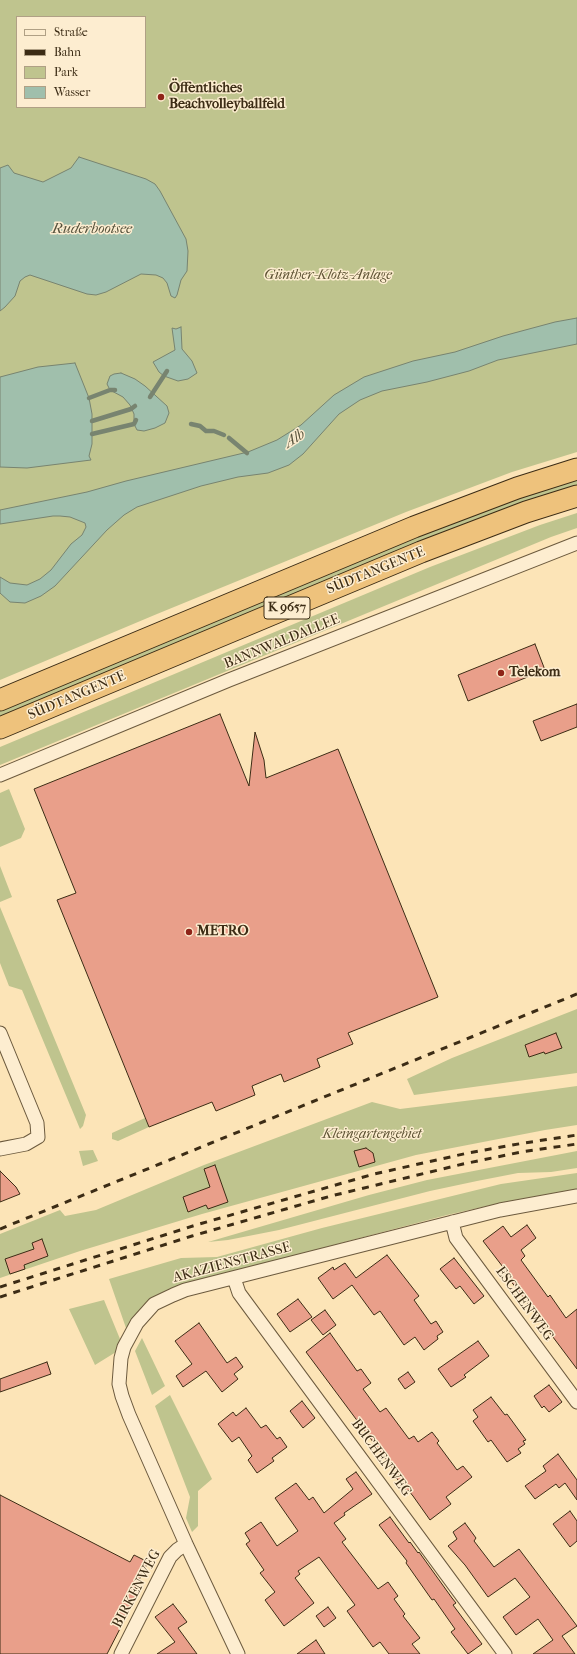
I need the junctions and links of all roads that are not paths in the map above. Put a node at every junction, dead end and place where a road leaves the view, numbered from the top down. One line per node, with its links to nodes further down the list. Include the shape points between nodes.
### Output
1 (577, 469): 4 (highway, SÜDTANGENTE / K 9657, via 517,488 414,527)
2 (577, 496): 5 (highway, SÜDTANGENTE / K 9657, via 526,512 421,552)
3 (577, 543): 6 (street, BANNWALDALLEE, via 229,680)
4 (0, 700)
5 (0, 728)
6 (0, 775)
7 (0, 1033): 8 (street, via 37,1124 38,1137 26,1144)
8 (0, 1149)
9 (577, 1196): 10 (street, AKAZIENSTRASSE)
10 (452, 1222): 11 (street, AKAZIENSTRASSE); 12 (street, ESCHENWEG, via 456,1238)
11 (234, 1278): 13 (street, AKAZIENSTRASSE, via 179,1292 154,1304 137,1323 121,1358 120,1384 124,1402); 16 (street, BUCHENWEG, via 239,1293)
12 (577, 1402)
13 (186, 1544): 14 (street, BIRKENWEG, via 170,1557); 15 (street, AKAZIENSTRASSE)
14 (121, 1654)
15 (238, 1654)
16 (505, 1654)

